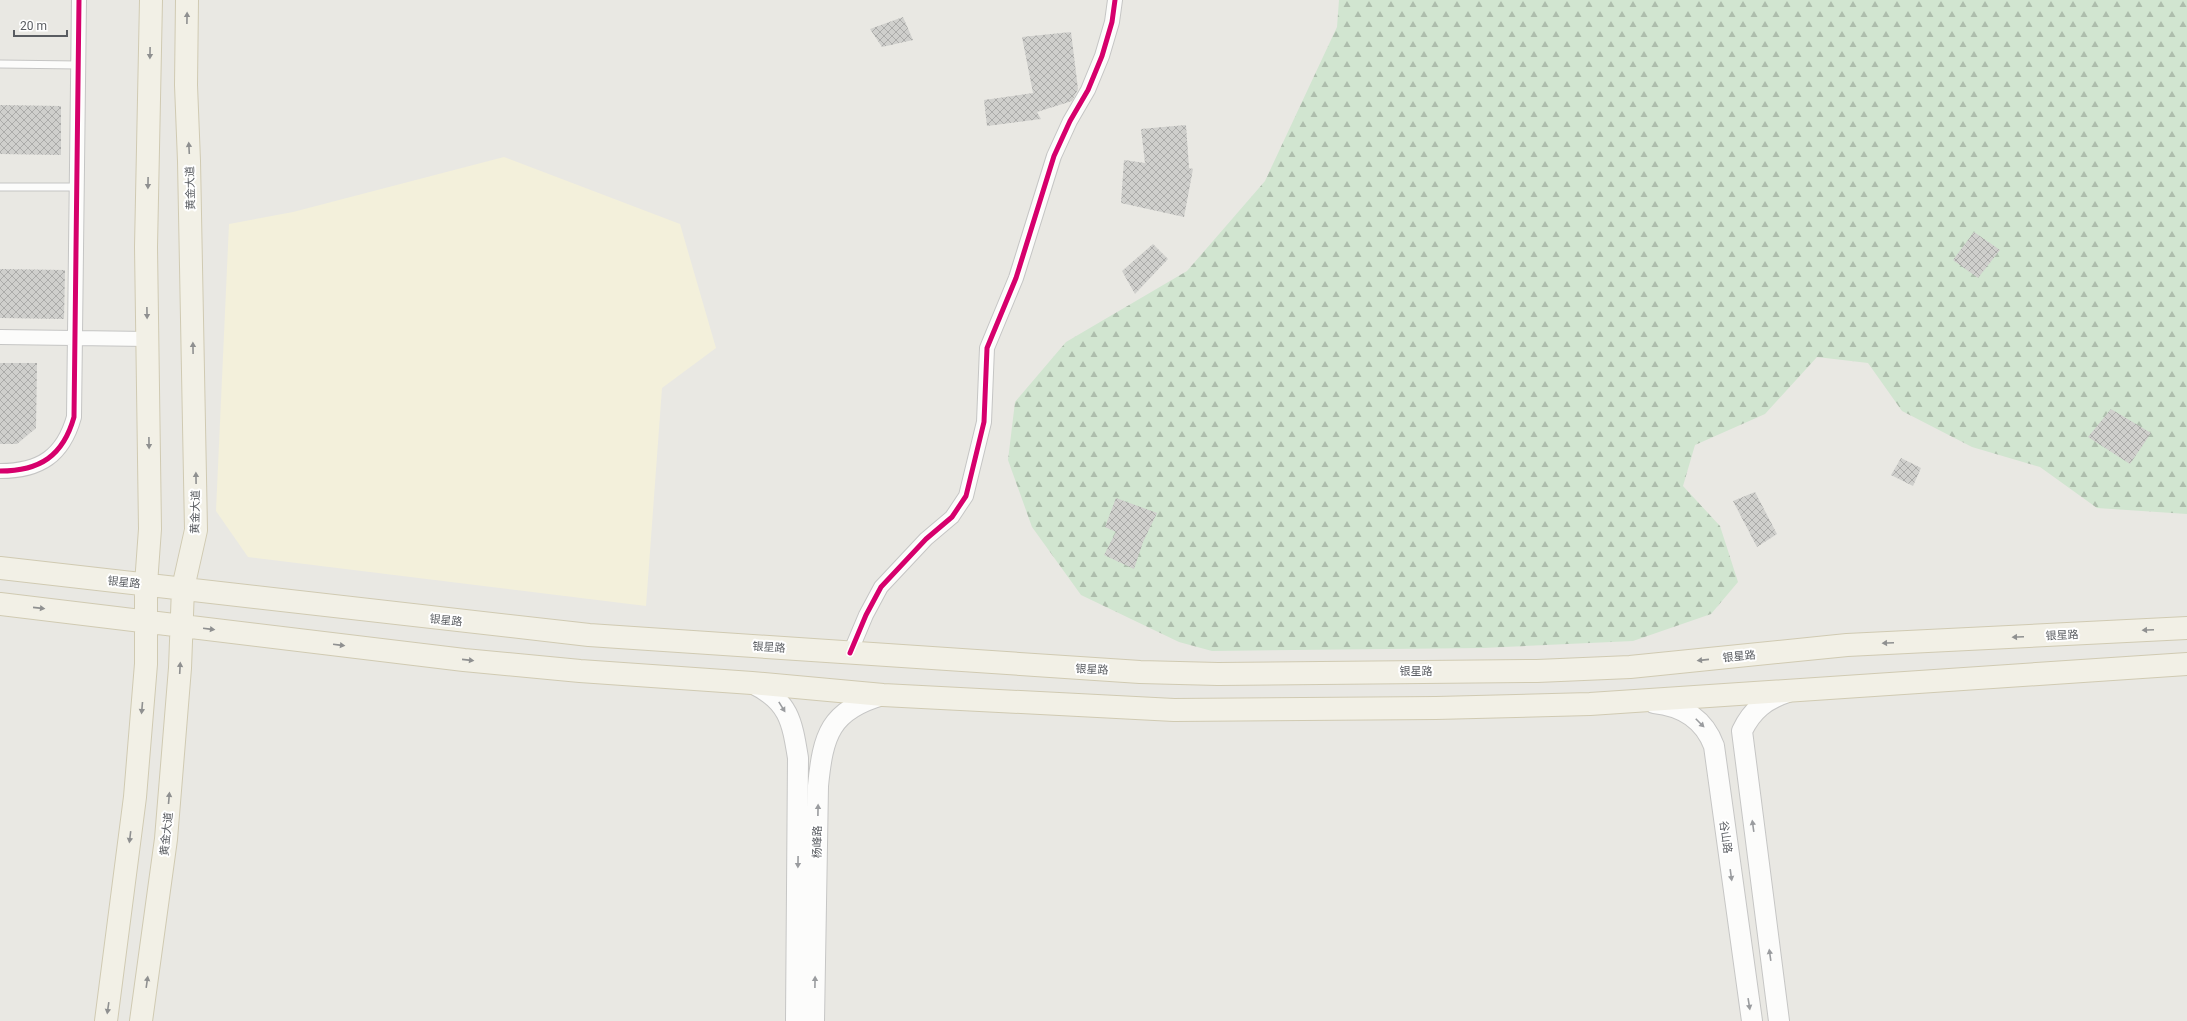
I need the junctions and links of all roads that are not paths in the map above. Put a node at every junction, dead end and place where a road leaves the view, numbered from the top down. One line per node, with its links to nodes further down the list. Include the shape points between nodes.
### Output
1 (79, 0): 6 (street)
2 (151, 0): 11 (main road, one-way to 11, via 146,247)
3 (187, 0): 15 (main road, 黄金大道, one-way to 3, via 196,530 186,85)
4 (1115, 0): 20 (street, via 1112,22 1102,56 1088,90 1054,156 1016,278 987,348 984,422 966,496 952,517 926,539 881,587 866,614)
5 (0, 64): 6 (lane)
6 (78, 65): 8 (street)
7 (0, 187): 8 (lane)
8 (77, 187): 10 (street)
9 (0, 337): 10 (street)
10 (75, 338): 11 (street); 12 (street, via 74,417 69,435 56,452 41,464 24,470)
11 (148, 339): 14 (main road, one-way to 14, via 150,529)
12 (0, 471)
13 (0, 568): 14 (main road, 银星路)
14 (146, 584): 15 (main road, 银星路); 17 (main road)
15 (183, 588): 18 (main road, 黄金大道); 20 (main road, 银星路, via 589,635)
16 (0, 604): 17 (main road, one-way to 17)
17 (146, 621): 18 (main road); 26 (main road, one-way to 26, via 146,664 135,797)
18 (182, 626): 22 (main road, one-way to 22, via 464,660); 27 (main road, 黄金大道, one-way to 18, via 166,839)
19 (2187, 628): 20 (main road, 银星路, one-way to 20, via 1847,645 1630,667 1536,671 1218,674 1140,672)
20 (850, 653)
21 (2187, 664): 23 (main road)
22 (752, 683): 24 (main road); 28 (main road, 杨峰路, one-way to 28, via 768,691 787,713 798,758)
23 (1799, 689): 25 (main road); 31 (main road, one-way to 23, via 1742,731 1748,717 1770,698)
24 (883, 695): 25 (main road, via 1174,710 1436,708); 29 (main road, 杨峰路, one-way to 24, via 820,763 832,727 842,714 855,705)
25 (1638, 701): 30 (main road, 谷山路, one-way to 30, via 1663,704 1689,713 1709,733 1714,746)
26 (106, 1021)
27 (141, 1021)
28 (796, 1021)
29 (814, 1021)
30 (1752, 1021)
31 (1779, 1021)

